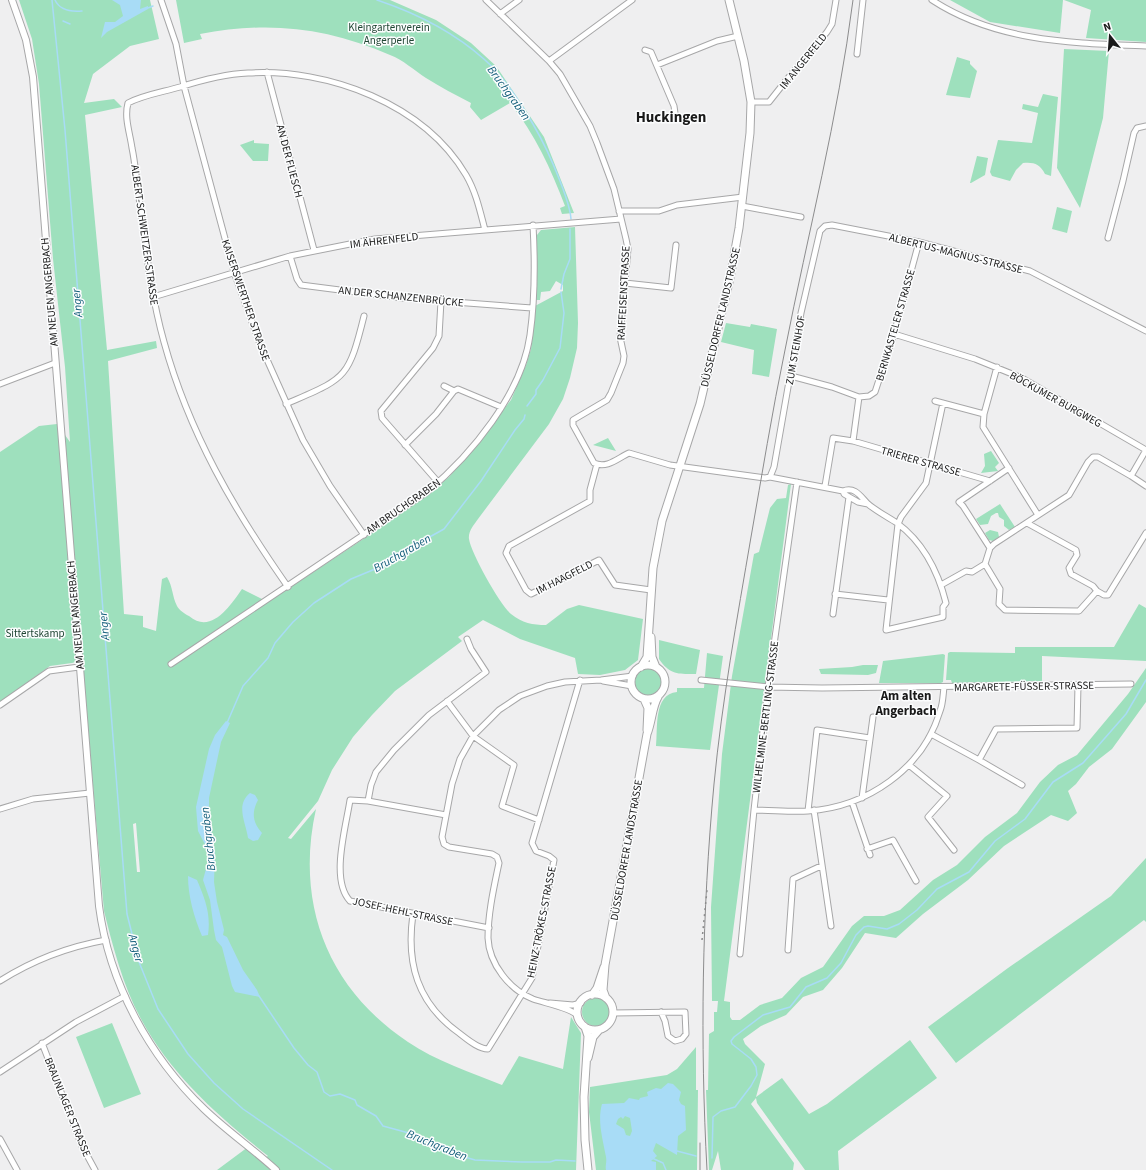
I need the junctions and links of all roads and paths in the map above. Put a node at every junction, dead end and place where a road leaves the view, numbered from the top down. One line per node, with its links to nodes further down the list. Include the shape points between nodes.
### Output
1 (12, 0): 43 (street, AM NEUEN ANGERBACH, via 26,40 33,77)
2 (161, 0): 18 (street, KAISERSWERTHER STRASSE, via 176,44)
3 (486, 0): 10 (street, RAIFFEISENSTRASSE)
4 (519, 0): 10 (street)
5 (632, 0): 15 (street)
6 (729, 0): 11 (main road, DÜSSELDORFER LANDSTRASSE)
7 (836, 0): 19 (street, IM ANGERFELD, via 832,24 827,32 775,97 770,102)
8 (863, 0): 14 (street)
9 (932, 0): 12 (street, via 960,16 997,31 1036,38)
10 (500, 14): 15 (street, RAIFFEISENSTRASSE)
11 (738, 36): 16 (street, via 717,40); 19 (main road, DÜSSELDORFER LANDSTRASSE)
12 (1146, 46)
13 (645, 50): 16 (street, via 651,52)
14 (857, 54)
15 (549, 61): 24 (street, RAIFFEISENSTRASSE, via 560,74 590,126 607,167)
16 (656, 65): 20 (street)
17 (267, 72): 18 (street, ALBERT-SCHWEITZER-STRASSE, via 247,72); 29 (street, ALBERT-SCHWEITZER-STRASSE, via 292,74 334,83 373,96 412,118 447,149 461,167 475,193); 33 (street, AN DER FLIESCH)
18 (184, 86): 35 (street, KAISERSWERTHER STRASSE); 37 (street, ALBERT-SCHWEITZER-STRASSE, via 132,101 128,103 126,112)
19 (751, 102): 22 (main road, DÜSSELDORFER LANDSTRASSE)
20 (675, 113)
21 (1146, 126): 30 (street, via 1137,128 1134,133)
22 (743, 197): 23 (main road, DÜSSELDORFER LANDSTRASSE); 24 (street, via 677,205 659,211)
23 (742, 206): 25 (street); 60 (main road, DÜSSELDORFER LANDSTRASSE, via 730,278 700,404)
24 (619, 211): 26 (street, RAIFFEISENSTRASSE)
25 (801, 217)
26 (621, 219): 27 (street, IM ÄHRENFELD); 36 (street, RAIFFEISENSTRASSE, via 628,249)
27 (533, 225): 29 (street, IM ÄHRENFELD); 39 (street, AM BRUCHGRABEN)
28 (825, 226): 31 (street, ALBERTUS-MAGNUS-STRASSE, via 832,225); 45 (street, ZUM STEINHOF, via 820,231 801,313)
29 (485, 230): 33 (street, IM ÄHRENFELD, via 375,239)
30 (1108, 238)
31 (919, 242): 41 (street, ALBERTUS-MAGNUS-STRASSE, via 1030,271); 42 (street, BERNKASTELER STRASSE)
32 (676, 245): 36 (street, via 671,288)
33 (314, 250): 34 (street, IM ÄHRENFELD)
34 (290, 256): 35 (street, IM ÄHRENFELD); 38 (street, AN DER SCHANZENBRÜCKE, via 301,285)
35 (234, 272): 37 (street, IM ÄHRENFELD); 52 (street, KAISERSWERTHER STRASSE, via 260,344)
36 (626, 283): 58 (street, RAIFFEISENSTRASSE, via 620,337 624,356 618,375 607,400 573,420 573,425)
37 (153, 297): 80 (street, ALBERT-SCHWEITZER-STRASSE, via 178,388 199,441 227,495 256,542)
38 (441, 301): 39 (street, AN DER SCHANZENBRÜCKE); 56 (street, via 439,336 433,348 381,411 382,418)
39 (532, 308): 53 (street, AM BRUCHGRABEN, via 527,350)
40 (364, 316): 52 (street, via 351,363 344,374 329,385)
41 (1146, 331)
42 (894, 334): 44 (street, BÖCKUMER BURGWEG); 49 (street, BERNKASTELER STRASSE, via 875,392 869,396)
43 (55, 363): 46 (street); 89 (street, AM NEUEN ANGERBACH)
44 (997, 367): 54 (street); 57 (street, BÖCKUMER BURGWEG, via 1022,378)
45 (791, 376): 49 (street); 63 (street, ZUM STEINHOF)
46 (0, 384)
47 (444, 386): 48 (street)
48 (454, 391): 53 (street, via 458,389); 56 (street, via 436,414)
49 (859, 397): 55 (street)
50 (934, 401): 51 (street)
51 (943, 403): 54 (street); 59 (street)
52 (286, 404): 76 (street, KAISERSWERTHER STRASSE, via 316,464)
53 (501, 407): 65 (street, AM BRUCHGRABEN, via 454,467)
54 (984, 414): 61 (street, via 983,427)
55 (852, 441): 59 (street, TRIERER STRASSE); 67 (street, TRIERER STRASSE, via 833,438)
56 (405, 445): 65 (street)
57 (1146, 450): 62 (street)
58 (597, 464): 60 (street, via 608,464 629,453); 81 (street, IM HAAGFELD, via 590,490 590,501 509,546 506,553 526,590 531,594 599,560 615,585)
59 (931, 464): 64 (street, TRIERER STRASSE); 74 (street, via 924,487)
60 (680, 466): 63 (street); 81 (main road, DÜSSELDORFER LANDSTRASSE, via 662,521)
61 (1009, 468): 64 (street); 72 (street)
62 (1131, 476): 68 (street); 72 (street, via 1098,457 1093,457 1069,495)
63 (770, 477): 66 (street)
64 (990, 481): 77 (street, via 959,502)
65 (438, 482): 76 (street, AM BRUCHGRABEN)
66 (797, 482): 67 (street); 99 (street, WILHELMINE-BERTLING-STRASSE)
67 (825, 486): 69 (street)
68 (1146, 486)
69 (843, 490): 70 (street); 71 (street, via 848,489 864,496)
70 (849, 498): 71 (street); 83 (street)
71 (868, 504): 74 (street)
72 (1038, 515): 73 (street)
73 (1027, 523): 77 (street); 82 (street, via 1076,550 1077,555 1069,568 1070,574 1093,586)
74 (898, 524): 79 (street, via 921,546 933,564); 84 (street)
75 (1146, 533): 82 (street, via 1108,595)
76 (364, 535): 80 (street, AM BRUCHGRABEN)
77 (990, 548): 78 (street)
78 (985, 564): 79 (street); 82 (street, via 1000,589 999,604 1005,610 1079,611)
79 (941, 585): 84 (street, via 946,603 943,607 944,617 886,630)
80 (288, 586): 88 (street, AM BRUCHGRABEN)
81 (651, 590): 86 (main road, DÜSSELDORFER LANDSTRASSE)
82 (1097, 591)
83 (836, 594): 84 (street); 85 (street)
84 (888, 600)
85 (833, 614)
86 (649, 629): 90 (main road, DÜSSELDORFER LANDSTRASSE, via 646,657); 91 (main road, DÜSSELDORFER LANDSTRASSE, via 652,657)
87 (467, 639): 103 (street, via 486,672)
88 (171, 664)
89 (80, 667): 104 (street, via 49,671); 113 (street, AM NEUEN ANGERBACH)
90 (641, 667): 91 (main road); 92 (main road)
91 (656, 667): 101 (main road, via 664,674 666,682 664,690)
92 (632, 676): 94 (street); 98 (main road)
93 (580, 680): 94 (street); 108 (street, via 547,686 520,696 499,710); 122 (street, HEINZ-TRÖKES-STRASSE)
94 (601, 680): 98 (street)
95 (701, 680): 99 (street, MARGARETE-FÜSSER-STRASSE)
96 (1131, 684): 97 (street, MARGARETE-FÜSSER-STRASSE)
97 (1078, 685): 100 (street, MARGARETE-FÜSSER-STRASSE); 110 (street, via 1077,728 996,729)
98 (632, 686): 102 (main road, via 636,694)
99 (768, 687): 100 (street, MARGARETE-FÜSSER-STRASSE); 118 (street, WILHELMINE-BERTLING-STRASSE)
100 (944, 687): 107 (street, via 941,711)
101 (658, 696): 102 (main road, via 650,700); 106 (main road, DÜSSELDORFER LANDSTRASSE)
102 (644, 699): 106 (main road, DÜSSELDORFER LANDSTRASSE, via 648,708)
103 (448, 701): 108 (street); 115 (street, via 414,728 382,764 371,785)
104 (0, 705)
105 (873, 717): 109 (street)
106 (647, 734): 134 (main road, DÜSSELDORFER LANDSTRASSE)
107 (931, 734): 110 (street); 111 (street)
108 (472, 736): 121 (street, via 460,759); 122 (street, via 514,765 502,806)
109 (870, 738): 114 (street); 120 (street, via 817,730)
110 (979, 760): 112 (street)
111 (909, 765): 114 (street, via 894,778); 124 (street, via 947,796 928,817)
112 (1022, 785)
113 (90, 793): 117 (street, via 33,799); 131 (street, AM NEUEN ANGERBACH, via 99,906)
114 (862, 798): 116 (street)
115 (368, 801): 121 (street, JOSEF-HEHL-STRASSE); 128 (street, JOSEF-HEHL-STRASSE, via 350,800 340,867 342,889 350,901)
116 (852, 802): 119 (street); 123 (street)
117 (0, 809)
118 (754, 810): 120 (street); 133 (street, WILHELMINE-BERTLING-STRASSE)
119 (814, 810): 120 (street); 126 (street)
120 (808, 811)
121 (446, 815): 130 (street, via 442,837 444,844 497,857 499,863)
122 (539, 820): 136 (street, HEINZ-TRÖKES-STRASSE, via 532,848 554,860 532,978)
123 (867, 849): 125 (street); 127 (street, via 893,840)
124 (954, 850)
125 (870, 855)
126 (821, 866): 129 (street); 132 (street, via 792,880)
127 (916, 880)
128 (413, 914): 130 (street, JOSEF-HEHL-STRASSE); 136 (street, HEINZ-TRÖKES-STRASSE, via 410,947 415,974 426,1000 448,1026 488,1050)
129 (831, 926)
130 (489, 928): 136 (street, via 488,940 498,968 506,981)
131 (106, 940): 135 (street, via 58,952); 138 (street, AM NEUEN ANGERBACH)
132 (788, 950)
133 (740, 954)
134 (605, 965): 137 (main road, DÜSSELDORFER LANDSTRASSE); 139 (main road, DÜSSELDORFER LANDSTRASSE, via 602,990)
135 (0, 981)
136 (521, 994): 140 (street)
137 (592, 995): 139 (main road); 141 (main road)
138 (125, 996): 147 (street); 154 (street, AM NEUEN ANGERBACH, via 152,1047 181,1084 204,1109)
139 (606, 998): 143 (main road)
140 (548, 1003): 141 (street); 144 (street, via 572,1011)
141 (581, 1003): 144 (main road)
142 (661, 1012): 142 (street, via 666,1021 668,1036 675,1041 682,1040 686,1034 685,1012); 143 (street)
143 (613, 1013): 146 (main road, via 609,1024)
144 (578, 1016): 145 (main road)
145 (585, 1027): 146 (main road); 148 (main road, via 588,1036)
146 (599, 1030): 148 (main road, via 593,1037)
147 (42, 1043): 149 (street); 153 (street, BRAUNLAGER STRASSE, via 82,1146)
148 (587, 1062): 155 (main road, via 584,1117)
149 (0, 1072)
150 (0, 1139): 151 (street)
151 (2, 1148): 152 (street)
152 (16, 1170)
153 (95, 1170)
154 (276, 1170)
155 (588, 1170)

